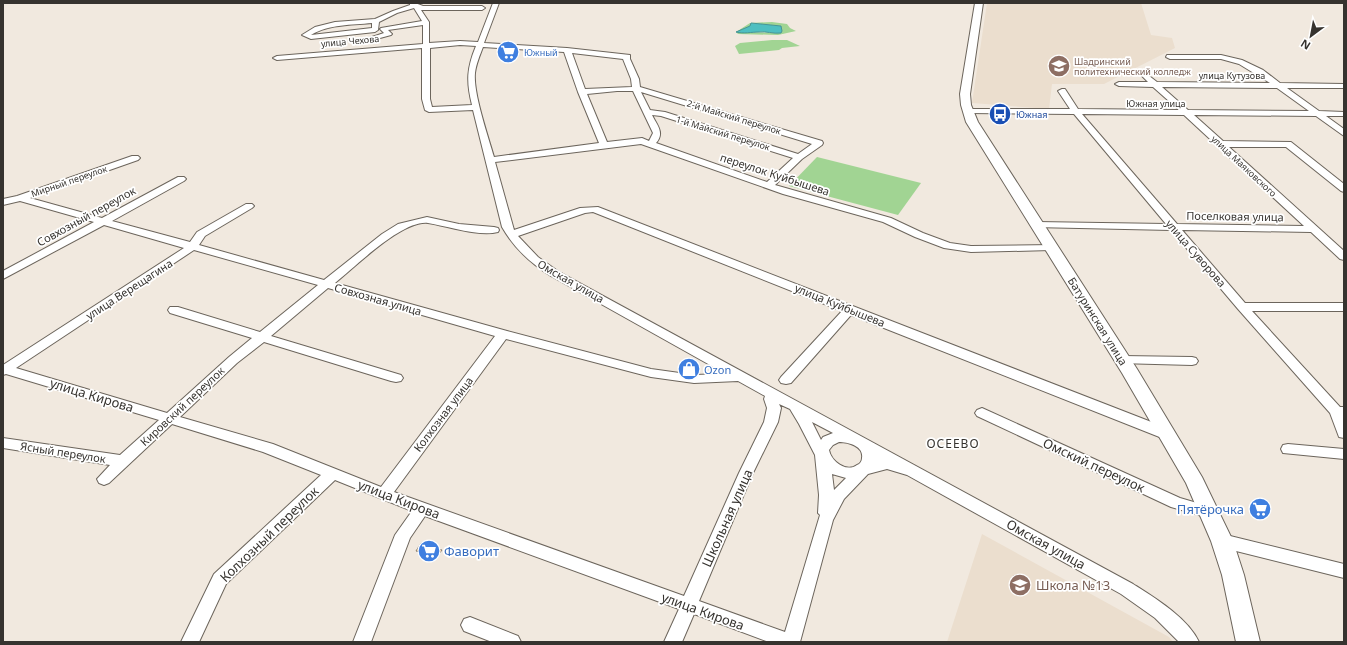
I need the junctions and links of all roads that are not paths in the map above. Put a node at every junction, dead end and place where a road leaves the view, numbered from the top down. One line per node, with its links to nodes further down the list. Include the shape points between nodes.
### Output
1 (496, 3): 5 (street, Омская улица)
2 (979, 3): 23 (main road, Батуринская улица, via 965,94)
3 (413, 5): 4 (street, via 422,8); 6 (street); 7 (street)
4 (480, 5): 5 (street)
5 (490, 16): 10 (street, Омская улица)
6 (376, 21): 6 (street, via 375,30 311,38 305,35 316,28 335,24)
7 (426, 22): 8 (street, via 383,29 389,34); 9 (street)
8 (369, 39)
9 (426, 45): 10 (street, улица Чехова); 13 (street, улица Чехова); 22 (street, via 426,99 429,110)
10 (480, 45): 11 (street, улица Чехова); 22 (street, Омская улица, via 471,75)
11 (567, 50): 19 (street, улица Чехова, via 627,57 636,78); 20 (street)
12 (1170, 57): 17 (street, via 1233,59 1251,66)
13 (277, 58)
14 (1144, 74): 16 (street, улица Маяковского)
15 (1119, 84): 16 (street, улица Кутузова)
16 (1156, 84): 17 (street, улица Кутузова); 26 (street, улица Маяковского)
17 (1277, 85): 18 (street, улица Кутузова); 27 (street)
18 (1344, 86)
19 (635, 88): 20 (street, 2-й Майский переулок); 24 (street); 33 (street, 2-й Майский переулок, via 820,143)
20 (582, 92): 30 (street)
21 (1062, 92): 25 (street, улица Суворова)
22 (477, 107): 35 (street, Омская улица)
23 (968, 111): 25 (street, Южная улица); 43 (main road, Батуринская улица, via 977,132)
24 (646, 112): 31 (street, via 657,133); 33 (street, 1-й Майский переулок, via 662,114)
25 (1076, 112): 26 (street, Южная улица); 44 (street, улица Суворова)
26 (1187, 113): 27 (street, Южная улица); 32 (street, улица Маяковского)
27 (1317, 114): 28 (street, Южная улица); 29 (street)
28 (1344, 114)
29 (1344, 133)
30 (604, 144): 31 (street, переулок Куйбышева, via 633,141); 35 (street, переулок Куйбышева)
31 (651, 144): 37 (street, переулок Куйбышева)
32 (1221, 144): 38 (street, via 1288,144); 45 (street, улица Маяковского)
33 (799, 157): 37 (street, 2-й Майский переулок)
34 (135, 158): 39 (street, Мирный переулок)
35 (490, 160): 47 (street, Омская улица)
36 (181, 179): 42 (street, Совхозный переулок)
37 (769, 185): 49 (street, переулок Куйбышева, via 815,201 887,220 948,246)
38 (1344, 189)
39 (20, 198): 40 (street, Мирный переулок); 42 (street, Совхозная улица)
40 (3, 202)
41 (249, 206): 48 (street, улица Верещагина, via 201,234)
42 (102, 221): 48 (street, Совхозная улица); 51 (street, Совхозный переулок)
43 (1037, 226): 44 (street, Поселковая улица); 49 (main road, Батуринская улица)
44 (1174, 226): 45 (street, Поселковая улица); 53 (street, улица Суворова)
45 (1312, 229): 50 (street, улица Маяковского)
46 (494, 230): 52 (street, Кировский переулок, via 459,227 427,220 410,223 386,236)
47 (511, 235): 55 (street, улица Куйбышева, via 584,210 594,209); 62 (street, Омская улица, via 522,249 542,266)
48 (192, 247): 52 (street, Совхозная улица); 61 (street, улица Верещагина)
49 (1051, 247): 59 (main road, Батуринская улица)
50 (1342, 253)
51 (3, 276)
52 (327, 285): 57 (street, Совхозная улица); 58 (street, Кировский переулок)
53 (1242, 307): 54 (street); 67 (street, улица Суворова)
54 (1344, 307)
55 (850, 309): 64 (street); 71 (street, улица Куйбышева)
56 (174, 310): 58 (street)
57 (503, 334): 62 (street, Совхозная улица, via 664,376 694,379); 82 (street, Колхозная улица)
58 (262, 336): 63 (street); 69 (street, Кировский переулок)
59 (1122, 360): 60 (street); 71 (main road, Батуринская улица)
60 (1192, 362)
61 (4, 370): 69 (street, улица Кирова)
62 (740, 376): 65 (street, Омская улица)
63 (396, 378)
64 (786, 380)
65 (772, 394): 66 (street, Омская улица); 88 (street, Школьная улица, via 774,408 771,422 746,473)
66 (794, 406): 72 (street, Омская улица); 76 (street, Омская улица)
67 (1340, 411): 70 (street)
68 (982, 413): 84 (street, Омский переулок, via 1176,503)
69 (170, 418): 77 (street, Кировский переулок); 80 (street, улица Кирова, via 268,448)
70 (1344, 433)
71 (1167, 434): 84 (main road, Батуринская улица)
72 (858, 440): 76 (street, via 842,437 831,439 823,446); 78 (street, via 870,456 869,463); 79 (street, Омская улица)
73 (3, 443): 77 (street, Ясный переулок)
74 (1288, 449): 75 (street)
75 (1344, 454)
76 (822, 455): 78 (street, via 828,464 838,471 851,472); 85 (street, via 827,495)
77 (122, 461): 81 (street, Кировский переулок)
78 (863, 469): 79 (street, Омская улица, via 888,464); 85 (street, via 838,495)
79 (913, 471): 95 (street, Омская улица, via 1127,589 1152,605)
80 (332, 474): 82 (street, улица Кирова); 90 (street, Колхозный переулок, via 220,579)
81 (104, 479)
82 (384, 494): 83 (street, улица Кирова)
83 (422, 509): 88 (street, улица Кирова); 91 (street, via 403,535)
84 (1209, 512): 86 (main road, Батуринская улица)
85 (825, 520): 94 (street)
86 (1222, 541): 87 (street); 96 (main road, Батуринская улица, via 1233,575)
87 (1344, 571)
88 (689, 606): 93 (street, Школьная улица); 94 (street, улица Кирова)
89 (470, 625): 92 (street)
90 (190, 642)
91 (362, 642)
92 (512, 642)
93 (673, 642)
94 (791, 642)
95 (1190, 642)
96 (1248, 642)

